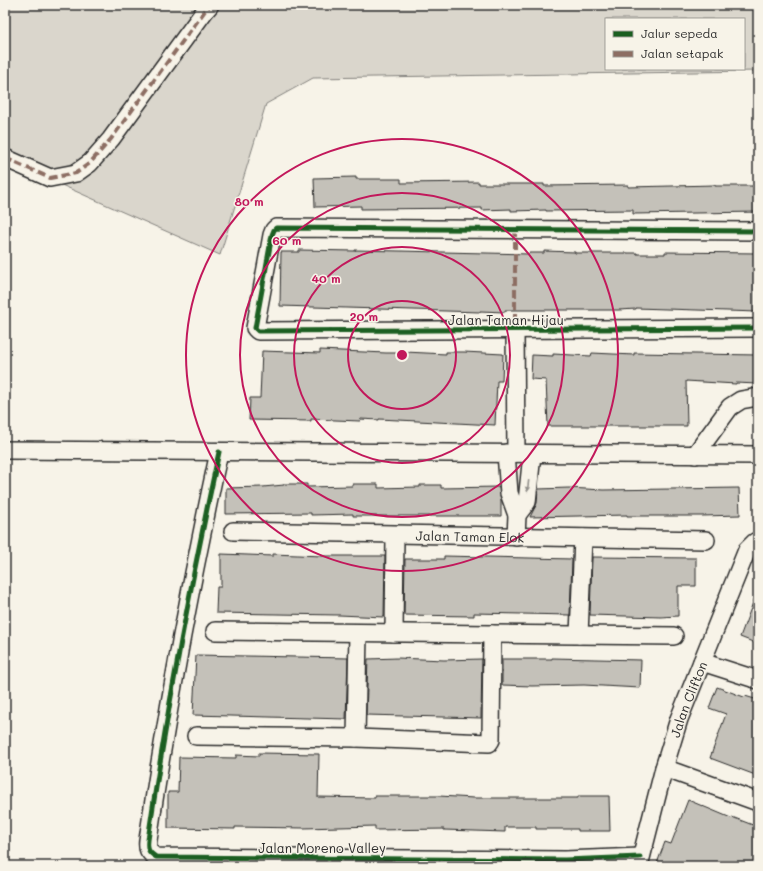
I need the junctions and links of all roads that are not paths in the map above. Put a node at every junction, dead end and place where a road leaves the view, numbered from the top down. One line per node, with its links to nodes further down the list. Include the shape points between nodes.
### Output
1 (210, 5): 2 (street, via 111,139 76,173 50,178)
2 (5, 158)
3 (758, 231): 5 (street, Jalan Taman Hijau, via 276,228 272,235 255,328 258,331)
4 (758, 328): 5 (street, Jalan Taman Hijau)
5 (515, 330): 9 (street)
6 (758, 397): 10 (street, via 741,400 730,407)
7 (5, 450): 8 (street)
8 (212, 452): 9 (street); 32 (street, Jalan Moreno Valley, via 200,539 163,736 147,847 149,853 156,857)
9 (518, 453): 10 (street); 12 (street, via 509,493); 12 (street, one-way to 12, via 526,502)
10 (695, 455): 11 (street)
11 (758, 455)
12 (517, 515): 15 (street)
13 (233, 531): 14 (street, Jalan Taman Elok)
14 (396, 535): 15 (street, Jalan Taman Elok); 21 (street)
15 (516, 537): 16 (street, Jalan Taman Elok)
16 (583, 538): 17 (street, Jalan Taman Elok); 23 (street)
17 (706, 540)
18 (758, 542): 25 (street, Jalan Clifton, via 746,550)
19 (215, 631): 20 (street)
20 (358, 633): 21 (street); 28 (street)
21 (394, 633): 22 (street)
22 (492, 634): 23 (street); 28 (street, via 491,740 488,743)
23 (579, 635): 24 (street)
24 (674, 636)
25 (702, 662): 26 (street); 29 (street, Jalan Clifton, via 679,719)
26 (758, 680)
27 (196, 736): 28 (street)
28 (356, 738)
29 (664, 768): 30 (street); 31 (street, Jalan Clifton)
30 (758, 802)
31 (639, 862): 32 (street, Jalan Moreno Valley)
32 (572, 863)

